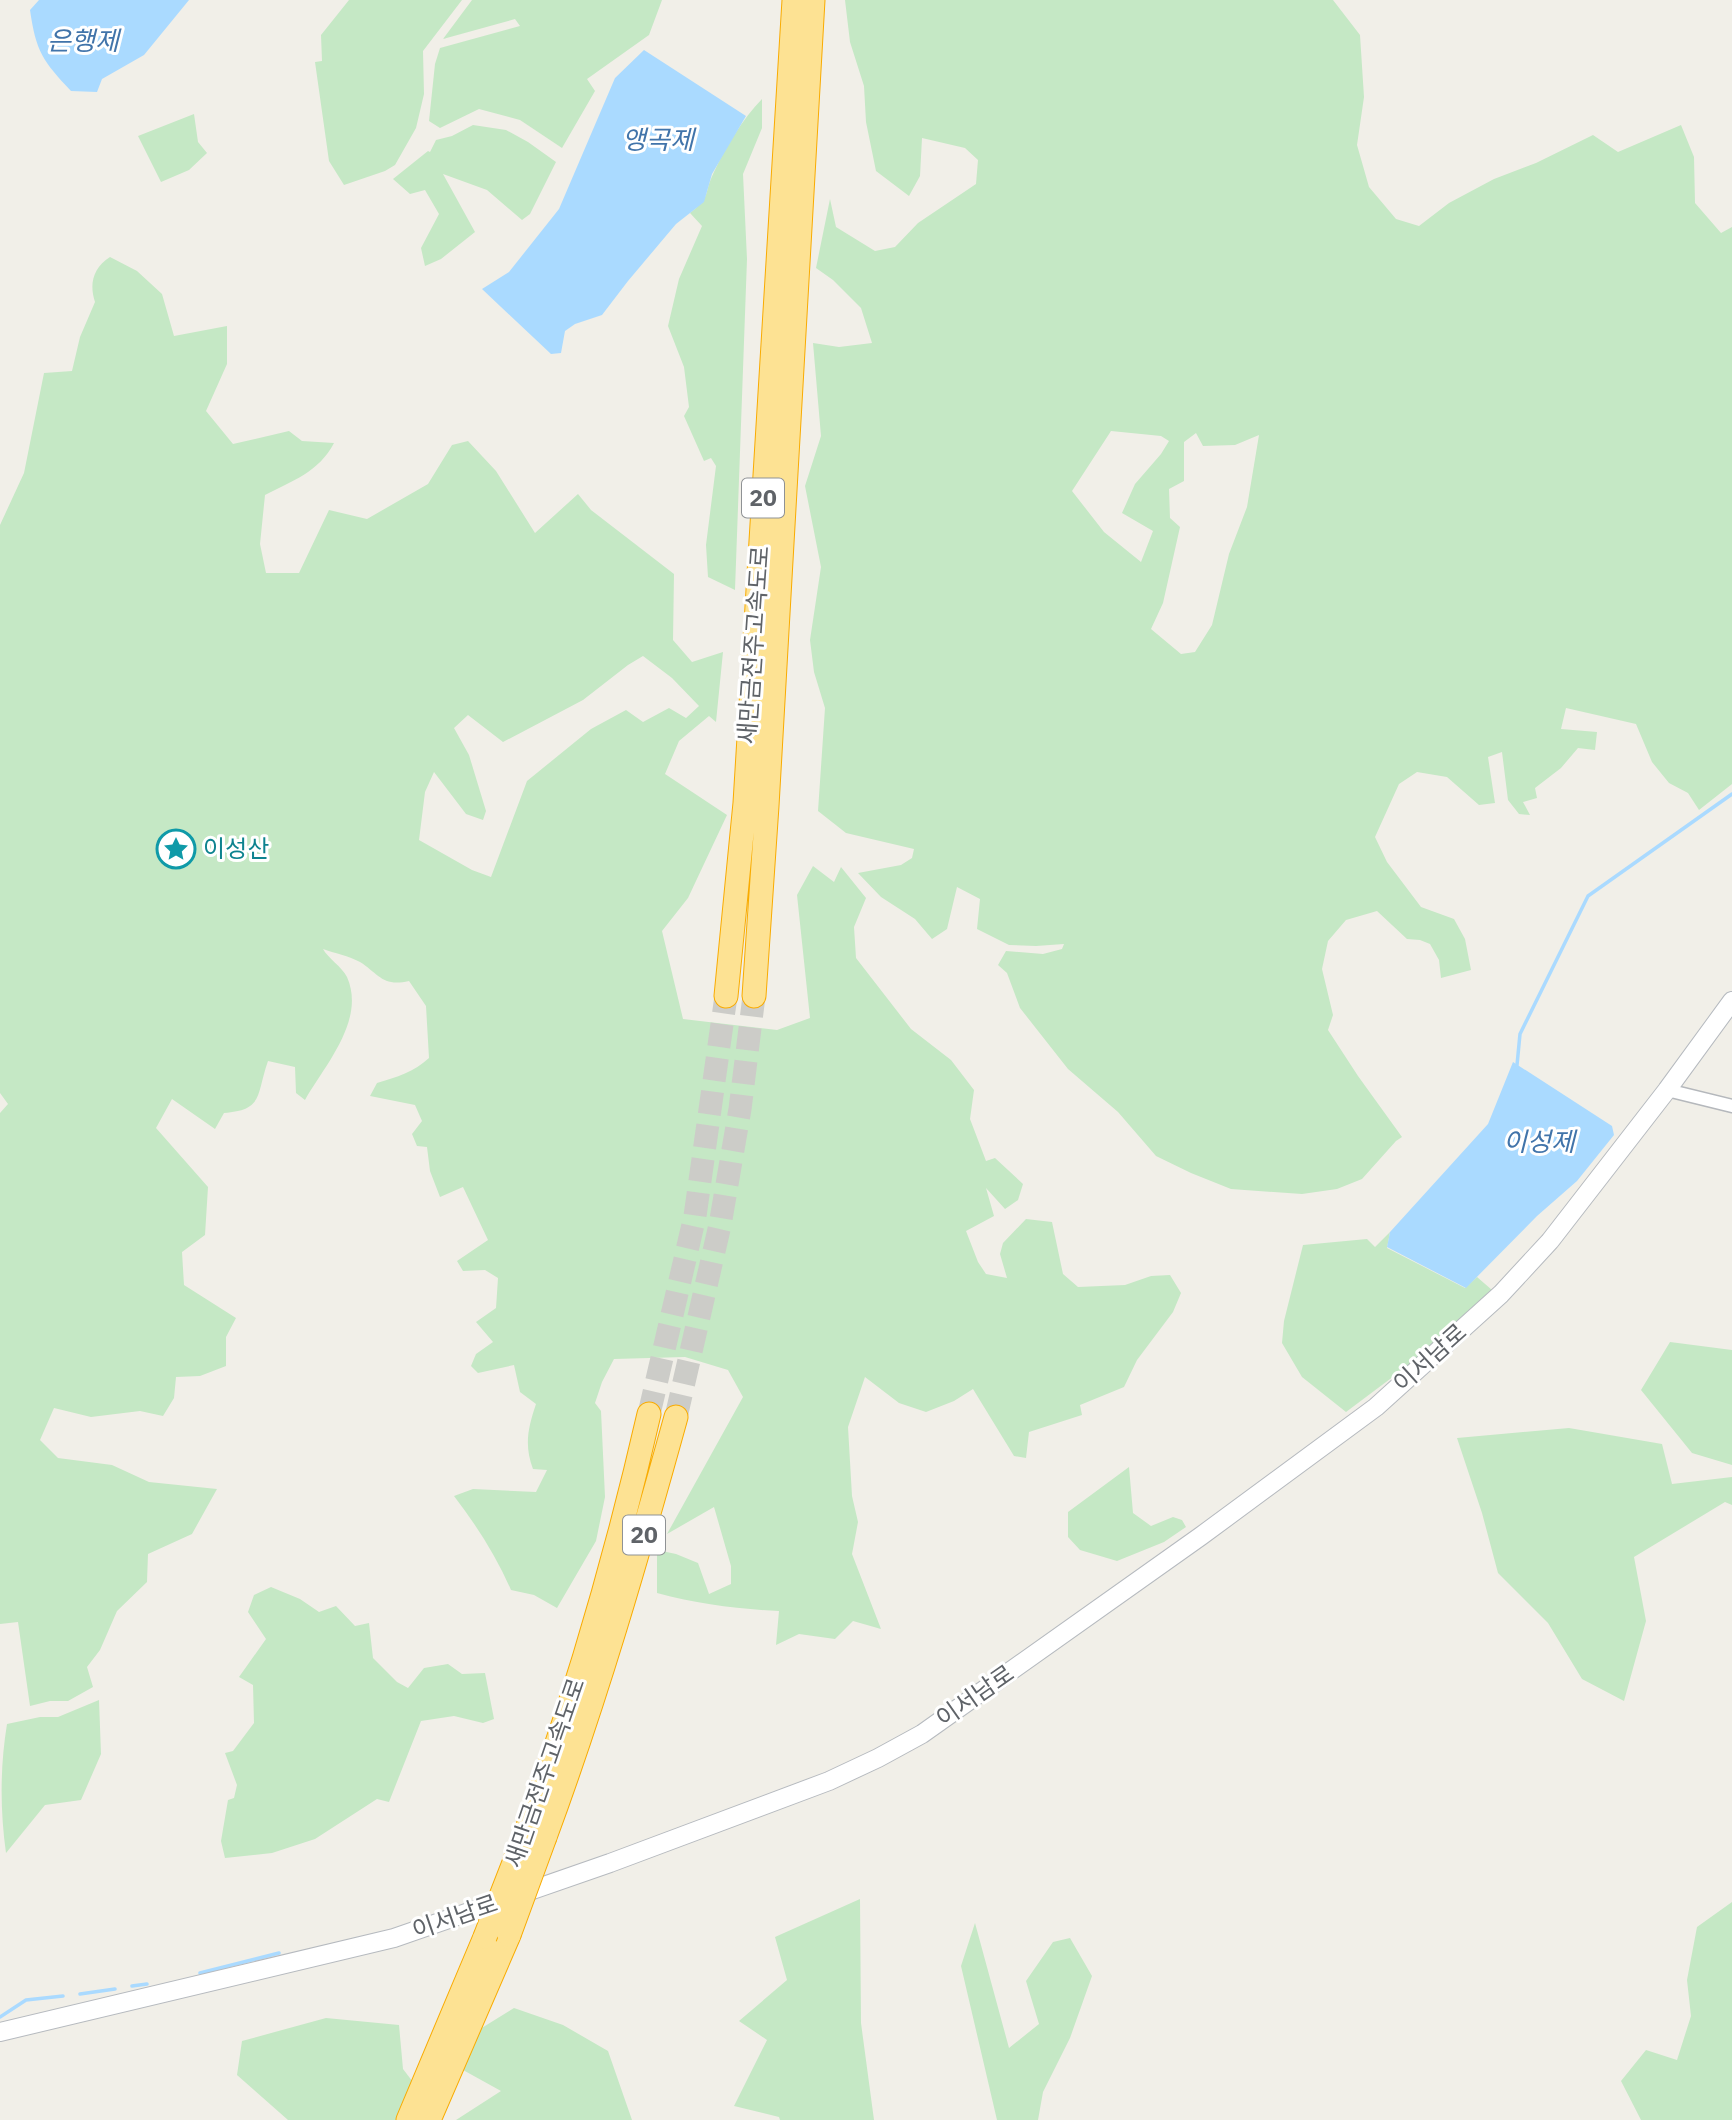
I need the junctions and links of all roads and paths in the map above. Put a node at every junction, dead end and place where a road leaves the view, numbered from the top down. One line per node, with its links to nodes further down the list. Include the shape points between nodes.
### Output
1 (794, 0): 3 (highway, 새만금전주고속도로 / 20, via 745,803)
2 (813, 0): 4 (highway, 새만금전주고속도로 / 20)
3 (726, 996)
4 (754, 996)
5 (1732, 1001): 6 (main road, 이서남로)
6 (1667, 1090): 7 (street); 12 (main road, 이서남로, via 1550,1241 1501,1294 1376,1407 922,1734 817,1785 394,1938)
7 (1732, 1106)
8 (649, 1414): 10 (highway, 새만금전주고속도로 / 20)
9 (676, 1417): 10 (highway, 새만금전주고속도로 / 20, via 641,1543)
10 (598, 1650): 11 (highway, 새만금전주고속도로 / 20)
11 (535, 1837): 13 (highway, 새만금전주고속도로 / 20, bridge, via 485,1937); 14 (highway, 새만금전주고속도로 / 20, bridge, via 509,1935)
12 (0, 2032)
13 (408, 2120)
14 (429, 2120)

